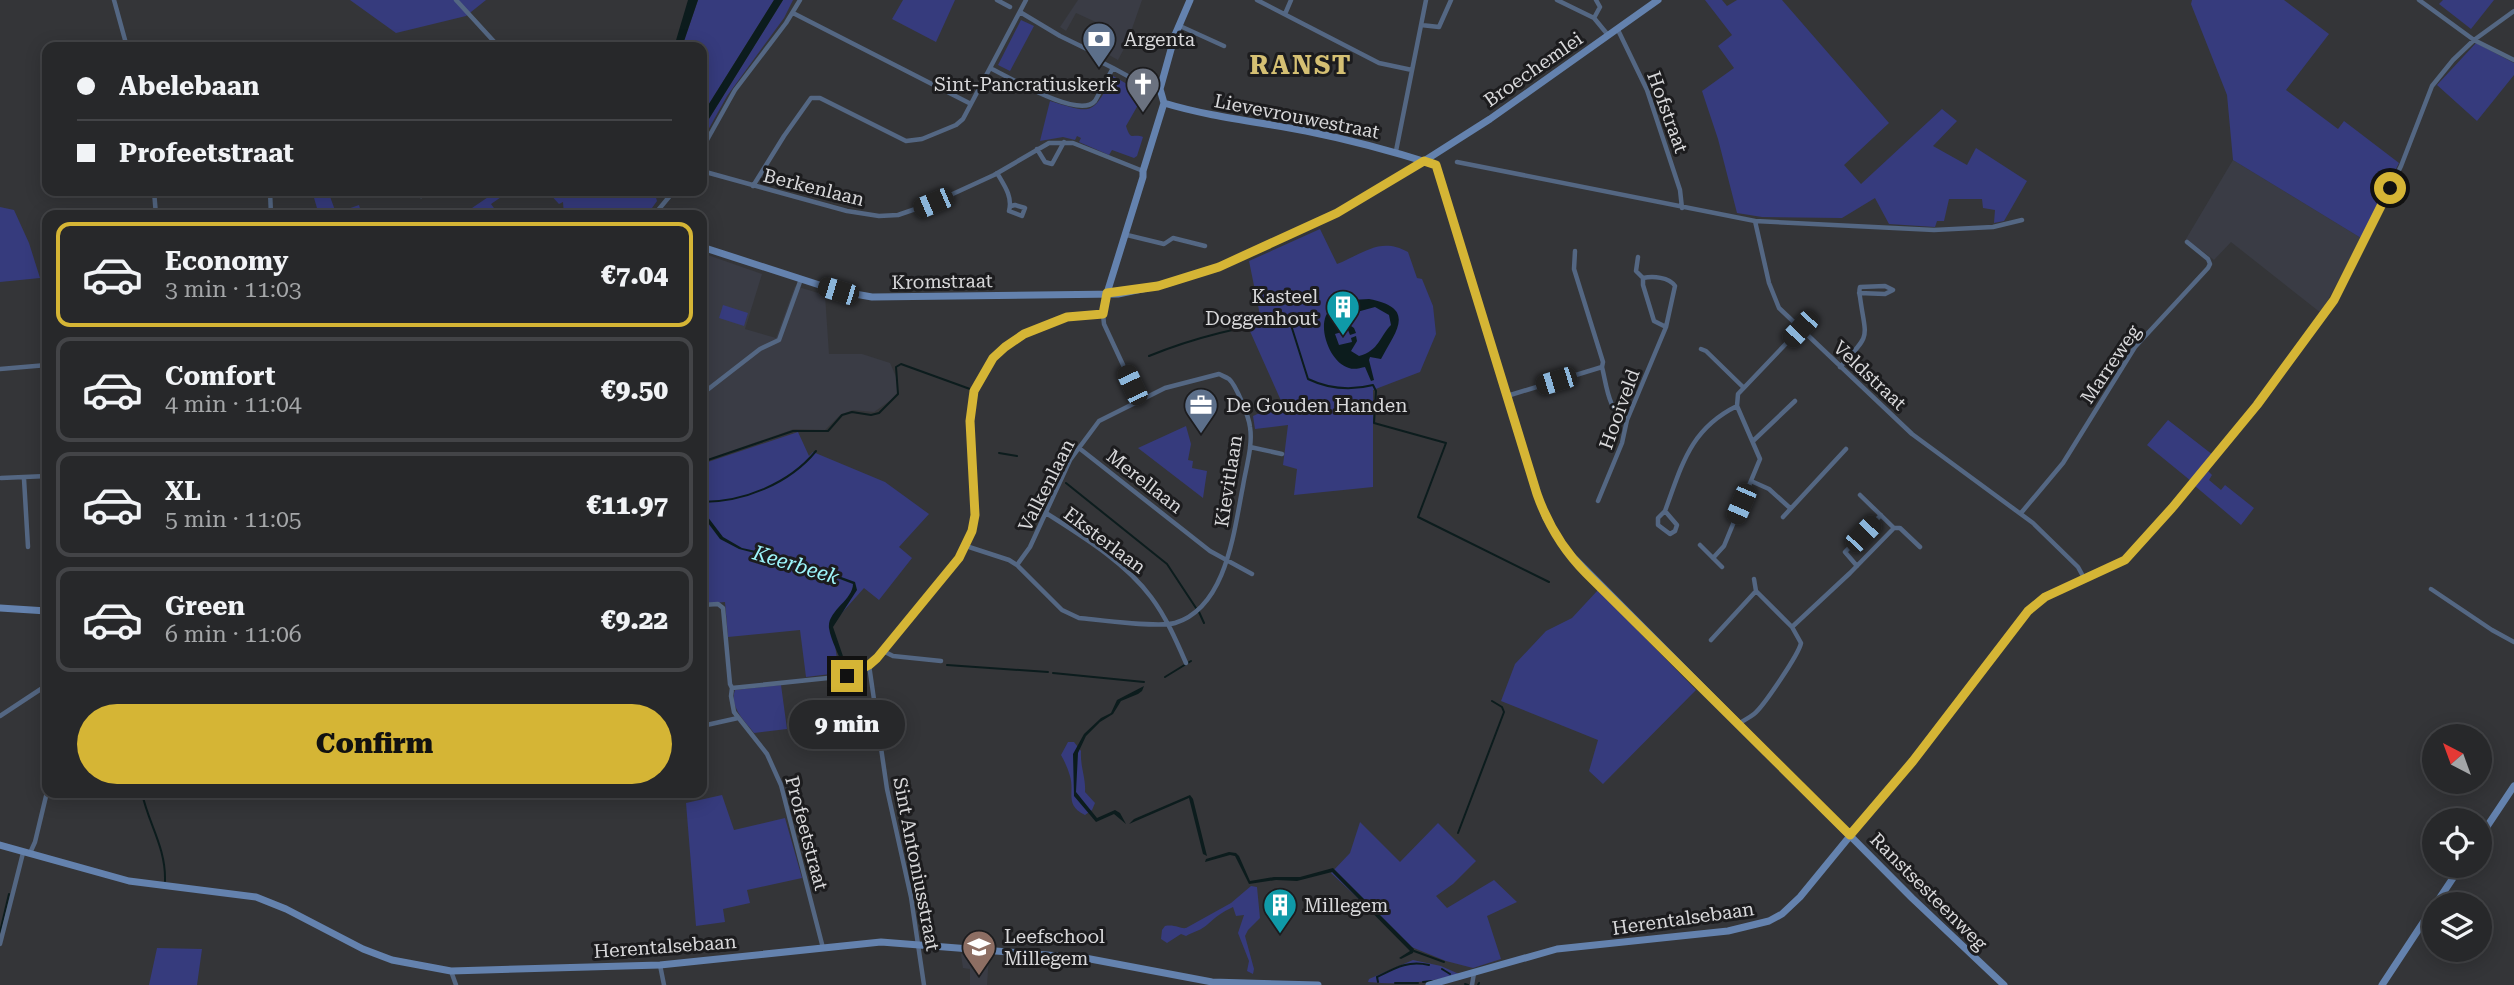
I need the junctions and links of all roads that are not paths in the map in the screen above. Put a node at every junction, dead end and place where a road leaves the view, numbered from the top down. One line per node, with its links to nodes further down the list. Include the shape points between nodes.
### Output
1 (114, 0): 26 (street)
2 (456, 0): 27 (street)
3 (800, 0): 18 (street)
4 (997, 0): 15 (street)
5 (1026, 0): 17 (street)
6 (1190, 0): 22 (street)
7 (1257, 0): 19 (street)
8 (1291, 0): 19 (street)
9 (1426, 0): 21 (street)
10 (1451, 0): 21 (street, via 1439,27)
11 (1557, 0): 20 (street)
12 (1596, 0): 20 (street, via 1600,7)
13 (1658, 0): 23 (street, Broechemlei)
14 (2419, 0): 25 (street)
15 (1010, 7)
16 (2514, 11): 25 (street, Herentalsebaan)
17 (1020, 12): 30 (street); 31 (street, via 1095,53)
18 (793, 13): 35 (street); 36 (street, via 735,90)
19 (1285, 14): 32 (street, via 1380,63)
20 (1594, 18): 24 (street)
21 (1421, 25): 32 (street)
22 (1179, 26): 28 (street); 33 (street)
23 (1617, 29): 24 (street, Broechemlei); 50 (street, Hofstraat, via 1647,90)
24 (1608, 35): 41 (street, Broechemlei)
25 (2474, 40): 29 (street); 107 (street, Herentalsebaan, via 2432,86 2401,166 2334,300 2242,424 2172,508 2125,560)
26 (126, 42)
27 (494, 42)
28 (1224, 46)
29 (2514, 60)
30 (990, 68): 31 (street, via 1048,97 1085,107 1095,101); 35 (street)
31 (1113, 68): 33 (street)
32 (1412, 70): 39 (street)
33 (1160, 89): 34 (street)
34 (1164, 103): 39 (street, Lievevrouwestraat); 43 (street)
35 (971, 104): 47 (street, via 956,125 906,141 820,98 811,98)
36 (707, 140)
37 (1063, 142): 38 (street, Berkenlaan); 38 (street, via 1052,164 1046,164); 43 (street)
38 (1037, 149): 46 (street, Berkenlaan)
39 (1396, 151): 40 (street, Lievevrouwestraat)
40 (1407, 155): 41 (street, Lievevrouwestraat); 45 (street)
41 (1424, 161): 45 (street, Broechemlei); 74 (street, Ranstsesteenweg, via 1438,165)
42 (1457, 162): 50 (street)
43 (1143, 171): 54 (street)
44 (707, 172): 47 (street, Berkenlaan)
45 (1406, 172): 62 (street, Kromstraat, via 1337,213 1219,267 1158,286)
46 (997, 173): 47 (street, Berkenlaan, via 898,215 862,214); 49 (street)
47 (753, 186)
48 (667, 197): 51 (street)
49 (1011, 206)
50 (1682, 208): 53 (street)
51 (658, 210)
52 (2022, 220): 53 (street, via 1940,230)
53 (1755, 221): 66 (street, Veldstraat, via 1774,299)
54 (1126, 236): 56 (street, via 1164,244 1173,238); 62 (street)
55 (2187, 242): 93 (street, Marreweg, via 2208,258 2208,268 2135,347 2063,463)
56 (1205, 246)
57 (707, 249): 61 (street, Kromstraat)
58 (1575, 251): 69 (street, via 1574,269)
59 (1639, 257): 60 (street, via 1636,271)
60 (1643, 278): 65 (street, via 1654,321); 65 (street, Hooiveld, via 1671,281 1675,286)
61 (800, 279): 62 (street, Kromstraat, via 838,291 889,298); 73 (street, via 779,340)
62 (1107, 293): 64 (street)
63 (1859, 293): 63 (street, via 1885,294 1893,290 1863,286); 70 (street, via 1866,334)
64 (1103, 314): 75 (street); 98 (street, via 1067,317 1024,334 999,352 974,391 970,421 975,515)
65 (1666, 327): 78 (street, Hooiveld)
66 (1800, 329): 70 (street, Veldstraat); 72 (street)
67 (1701, 349): 72 (street)
68 (42, 365): 71 (street)
69 (1602, 367): 74 (street); 78 (street, via 1615,412)
70 (1840, 367): 93 (street, Veldstraat, via 1928,448)
71 (0, 369)
72 (1743, 387): 77 (street)
73 (707, 390)
74 (1506, 396): 127 (street, Ranstsesteenweg, via 1542,508 1565,550)
75 (1138, 398): 80 (street, Kievitlaan, via 1219,374 1230,380 1246,414); 81 (street, Valkenlaan, via 1099,421)
76 (1795, 401): 79 (street)
77 (1737, 406): 79 (street); 91 (street, via 1717,415 1694,440)
78 (1628, 420): 89 (street, Hooiveld)
79 (1753, 441): 87 (street, via 1760,459)
80 (1250, 446): 83 (street); 102 (street, Kievitlaan)
81 (1079, 448): 92 (street, Valkenlaan); 102 (street, Merellaan)
82 (1846, 449): 90 (street)
83 (1282, 453)
84 (42, 477): 86 (street)
85 (1, 478): 86 (street)
86 (24, 479): 99 (street)
87 (1751, 481): 90 (street, via 1769,489); 101 (street, via 1724,547)
88 (1860, 495): 94 (street)
89 (1598, 501)
90 (1790, 509): 95 (street)
91 (1665, 511): 91 (street, via 1658,525 1670,534 1677,525)
92 (1046, 513): 103 (street, Valkenlaan); 114 (street, Eksterlaan, via 1131,575)
93 (2021, 513): 107 (street, Veldstraat)
94 (1881, 515): 96 (street); 104 (street, via 1845,552)
95 (1783, 517)
96 (1894, 528): 100 (street, via 1900,528); 104 (street)
97 (1700, 545): 101 (street)
98 (966, 546): 103 (street); 118 (street)
99 (28, 547)
100 (1920, 547)
101 (1713, 558): 105 (street)
102 (1227, 561): 106 (street); 114 (street, Kievitlaan, via 1208,598 1187,617)
103 (1017, 565): 114 (street, via 1069,615)
104 (1857, 566): 115 (street)
105 (1722, 567)
106 (1252, 575)
107 (2084, 578): 131 (street, Herentalsebaan, via 2045,597 2017,624)
108 (1754, 579): 110 (street)
109 (2431, 589): 117 (street)
110 (1756, 591): 115 (street); 116 (street)
111 (707, 605): 123 (street, Profeetstraat, via 723,608)
112 (0, 608): 113 (street)
113 (42, 611)
114 (1167, 624): 120 (street, Eksterlaan)
115 (1792, 627): 127 (street, via 1800,649)
116 (1711, 640)
117 (2514, 642)
118 (883, 651): 119 (street); 121 (street)
119 (941, 661)
120 (1186, 663)
121 (869, 665): 123 (street, via 847,676); 136 (street, Sint Antoniusstraat, via 887,789)
122 (42, 688): 124 (street)
123 (732, 688): 125 (street, Profeetstraat)
124 (0, 716)
125 (738, 718): 126 (street); 137 (street, Profeetstraat, via 767,754 781,785)
126 (707, 725)
127 (1741, 727): 131 (street, Ranstsesteenweg)
128 (2514, 786): 130 (street)
129 (46, 798): 133 (street, via 35,842)
130 (2492, 819)
131 (1850, 835): 140 (street, Herentalsebaan, via 1800,897 1769,922 1728,931 1557,949); 147 (street, Ranstsesteenweg)
132 (0, 845): 133 (street, Herentalsebaan)
133 (26, 853): 135 (street); 139 (street, Herentalsebaan, via 129,881 256,897 363,949 392,960)
134 (2422, 925): 148 (street)
135 (0, 944)
136 (919, 944): 137 (street, Herentalsebaan, via 881,942); 143 (street, Sint Antoniusstraat); 144 (street, Herentalsebaan, via 1085,958 1212,982)
137 (823, 948): 138 (street, Herentalsebaan)
138 (660, 965): 139 (street, Herentalsebaan); 142 (street)
139 (451, 971): 141 (street)
140 (1474, 972): 145 (street, Herentalsebaan); 146 (street)
141 (456, 985)
142 (664, 985)
143 (925, 985)
144 (1318, 985)
145 (1429, 985)
146 (1472, 985)
147 (2004, 985)
148 (2382, 985)

